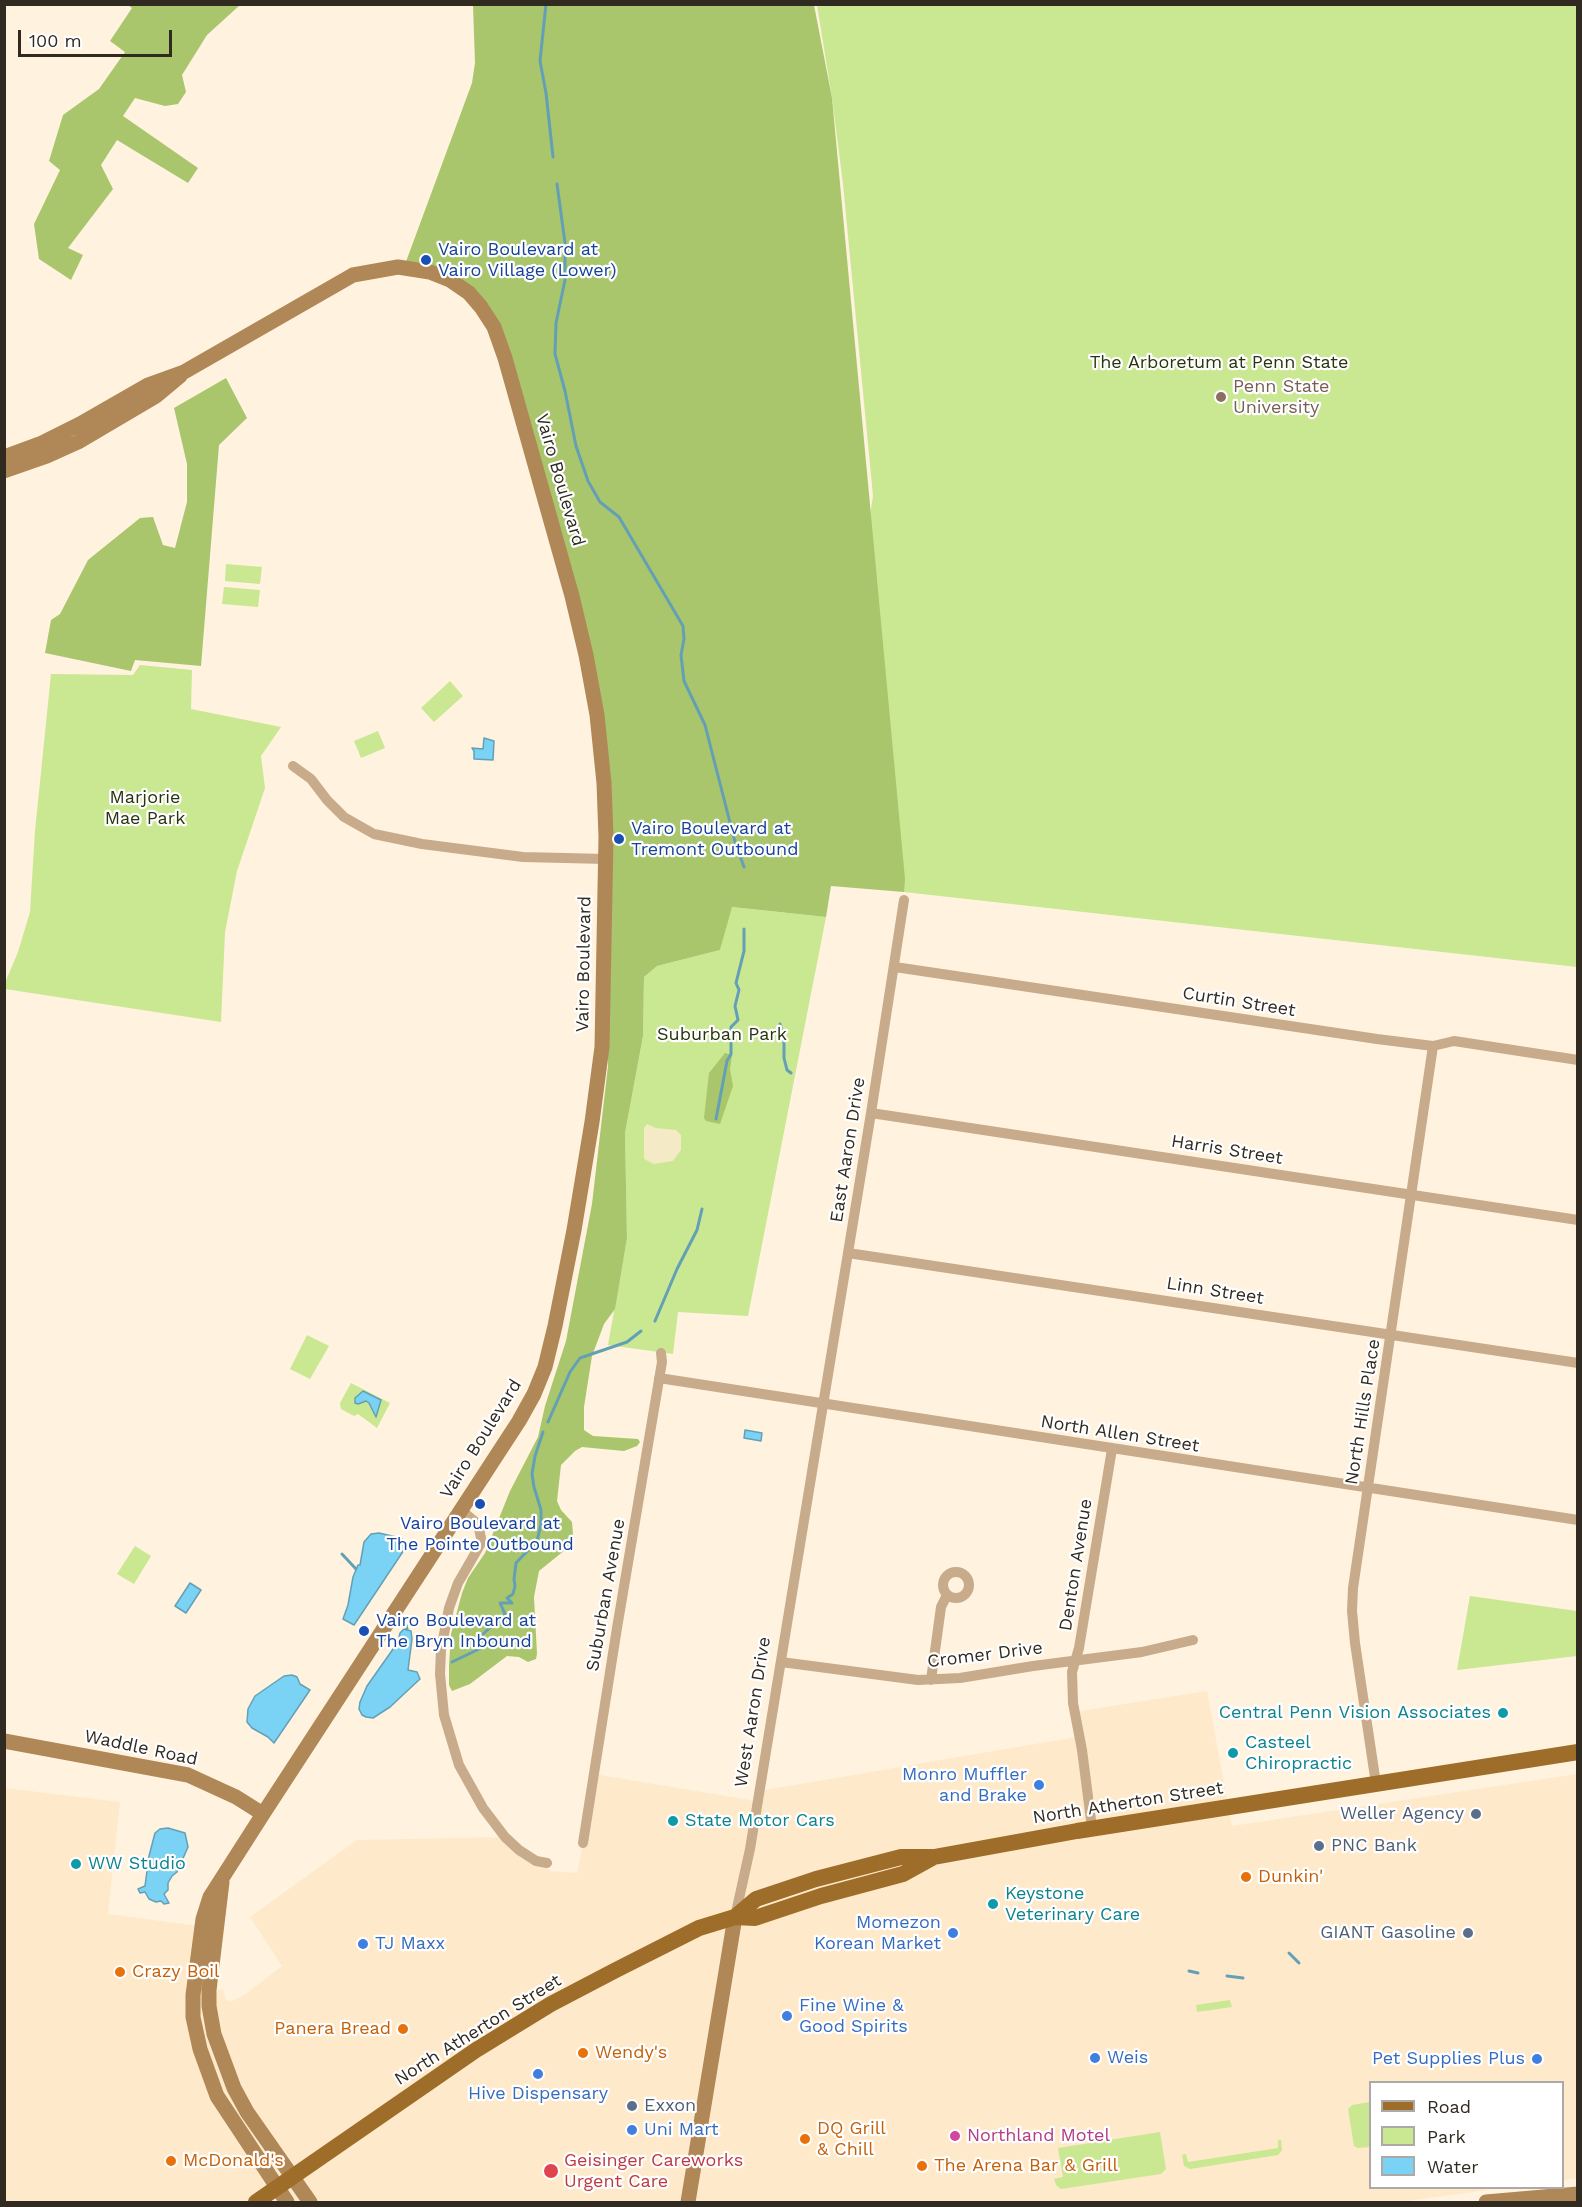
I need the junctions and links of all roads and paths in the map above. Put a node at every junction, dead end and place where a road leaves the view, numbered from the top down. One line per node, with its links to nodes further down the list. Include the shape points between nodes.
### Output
1 (184, 372): 2 (street, Vairo Boulevard, via 148,385 80,424); 3 (street, Vairo Boulevard, via 156,396 78,442); 5 (street, Vairo Boulevard, via 353,274 398,267 430,272 469,293 494,327 505,358 586,655 601,746)
2 (4, 457)
3 (4, 471)
4 (293, 766): 5 (street, via 311,778 344,817 374,834 523,857)
5 (606, 859): 21 (street, Vairo Boulevard, via 598,1082 555,1326 534,1394)
6 (904, 900): 7 (street, East Aaron Drive)
7 (895, 967): 8 (street, Curtin Street); 10 (street, East Aaron Drive)
8 (1433, 1046): 9 (street, Curtin Street, via 1454,1041); 11 (street, North Hills Place)
9 (1578, 1060)
10 (871, 1113): 11 (street, Harris Street); 13 (street, East Aaron Drive)
11 (1412, 1195): 12 (street, Harris Street); 14 (street, North Hills Place)
12 (1578, 1220)
13 (848, 1253): 14 (street, Linn Street); 18 (street, East Aaron Drive)
14 (1391, 1334): 16 (street, Linn Street); 20 (street, North Hills Place)
15 (661, 1353): 17 (street, Suburban Avenue)
16 (1578, 1363)
17 (659, 1378): 18 (street, North Allen Street); 33 (street, Suburban Avenue)
18 (823, 1404): 19 (street, North Allen Street); 26 (street, West Aaron Drive)
19 (1112, 1449): 20 (street, North Allen Street); 25 (street, Denton Avenue)
20 (1368, 1488): 22 (street, North Allen Street); 30 (street, North Hills Place, via 1352,1611)
21 (460, 1509): 31 (street, Vairo Boulevard); 34 (street, via 478,1524 481,1538 449,1608 441,1650 444,1715 459,1765 483,1808 519,1850)
22 (1578, 1520)
23 (947, 1595): 27 (street, via 941,1607)
24 (1193, 1640): 25 (street, Cromer Drive)
25 (1075, 1661): 27 (street, Cromer Drive); 32 (street, Denton Avenue, via 1073,1703)
26 (781, 1662): 27 (street, Cromer Drive); 36 (street, West Aaron Drive)
27 (931, 1680)
28 (4, 1741): 31 (street, Waddle Road, via 169,1770 236,1797)
29 (1578, 1752): 30 (main road, North Atherton Street)
30 (1376, 1784): 32 (main road, North Atherton Street)
31 (262, 1814): 35 (street, Vairo Boulevard)
32 (1092, 1828): 36 (main road, North Atherton Street, via 934,1857 901,1857 756,1899)
33 (583, 1843)
34 (547, 1863)
35 (223, 1876): 37 (street, Vairo Boulevard, via 209,1990 211,2019 234,2088); 38 (street, Vairo Boulevard, via 207,1905 201,1930 193,1990 195,2029 217,2096)
36 (735, 1917): 37 (main road, North Atherton Street, via 699,1928 551,2004 447,2069); 43 (street, West Aaron Drive)
37 (293, 2177): 38 (main road, North Atherton Street); 42 (street, Vairo Boulevard)
38 (277, 2188): 40 (main road, North Atherton Street); 41 (street, Vairo Boulevard)
39 (1578, 2193): 44 (street)
40 (256, 2202)
41 (287, 2202)
42 (310, 2202)
43 (688, 2202)
44 (1486, 2202)

